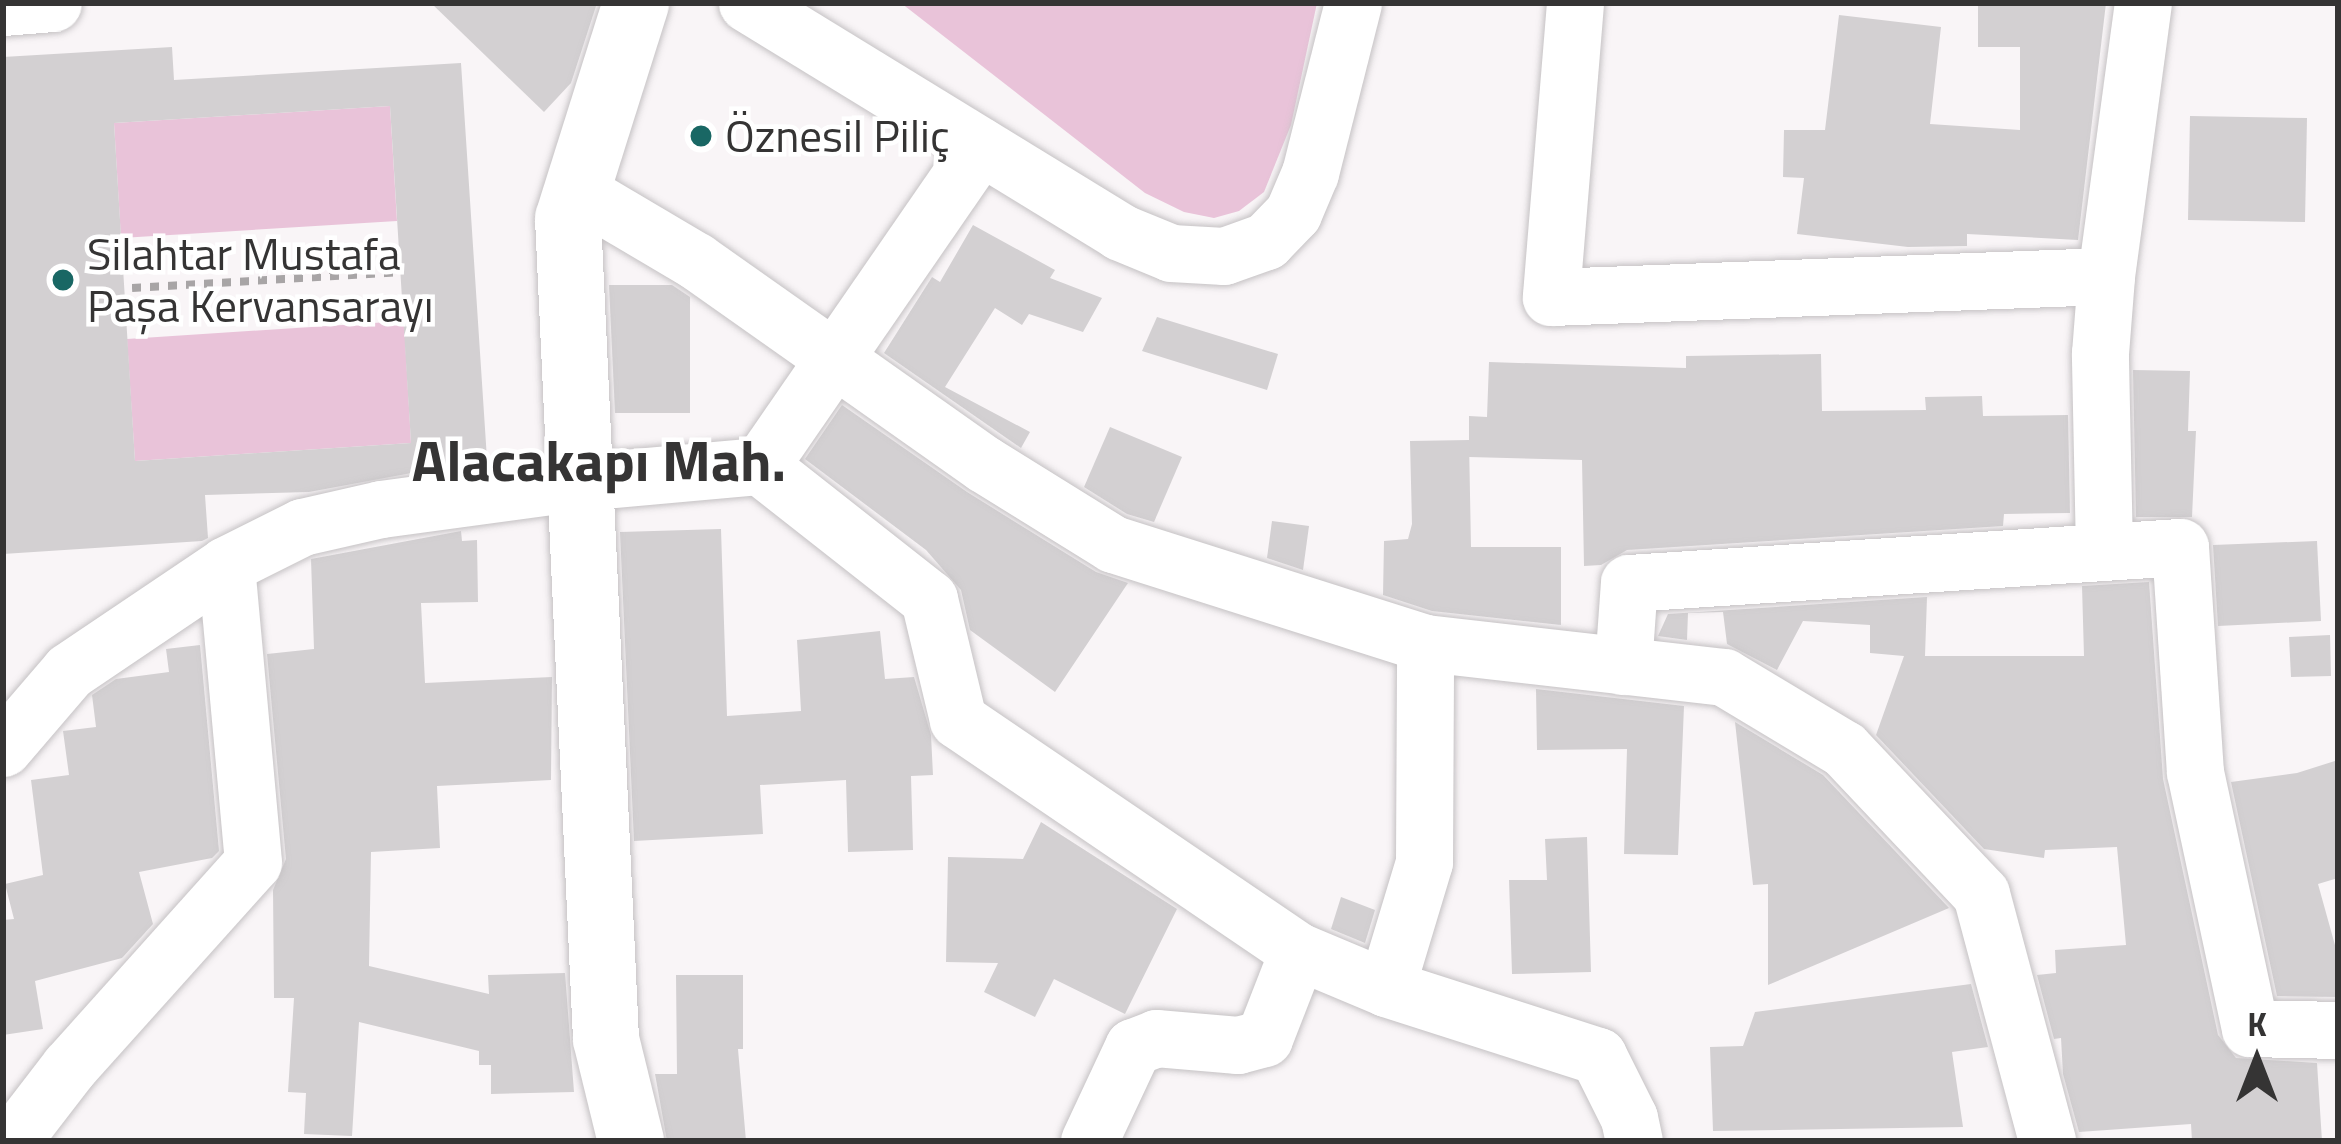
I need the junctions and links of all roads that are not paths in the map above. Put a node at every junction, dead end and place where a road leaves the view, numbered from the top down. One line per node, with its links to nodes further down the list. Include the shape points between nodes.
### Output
1 (53, 3): 7 (street)
2 (636, 3): 9 (street)
3 (747, 3): 8 (street)
4 (1353, 3): 8 (street, via 1310,172 1293,213 1266,241 1224,256 1171,253 1120,232)
5 (1575, 3): 10 (street, via 1551,297)
6 (2143, 3): 10 (street)
7 (3, 7)
8 (980, 147): 11 (street)
9 (576, 190): 11 (street, via 696,261); 13 (street, via 568,219)
10 (2106, 277): 14 (street)
11 (832, 360): 12 (street); 16 (street, via 1112,544)
12 (760, 466): 13 (street); 19 (street, via 929,599 958,720)
13 (580, 482): 15 (street, via 302,527); 23 (street, via 606,1040)
14 (2104, 551): 17 (street, via 1629,583); 21 (street, via 2180,547 2195,772 2250,1028)
15 (226, 565): 18 (street, via 69,671); 22 (street, via 253,862)
16 (1425, 643): 17 (street); 20 (street, via 1424,862)
17 (1623, 666): 26 (street, via 1724,677 1844,749 1981,894)
18 (3, 748)
19 (1298, 951): 20 (street); 24 (street, via 1264,1038 1238,1045 1156,1038 1133,1047)
20 (1387, 988): 25 (street, via 1598,1057)
21 (2338, 1030)
22 (12, 1141)
23 (631, 1141)
24 (1089, 1141)
25 (1634, 1141)
26 (2047, 1141)

